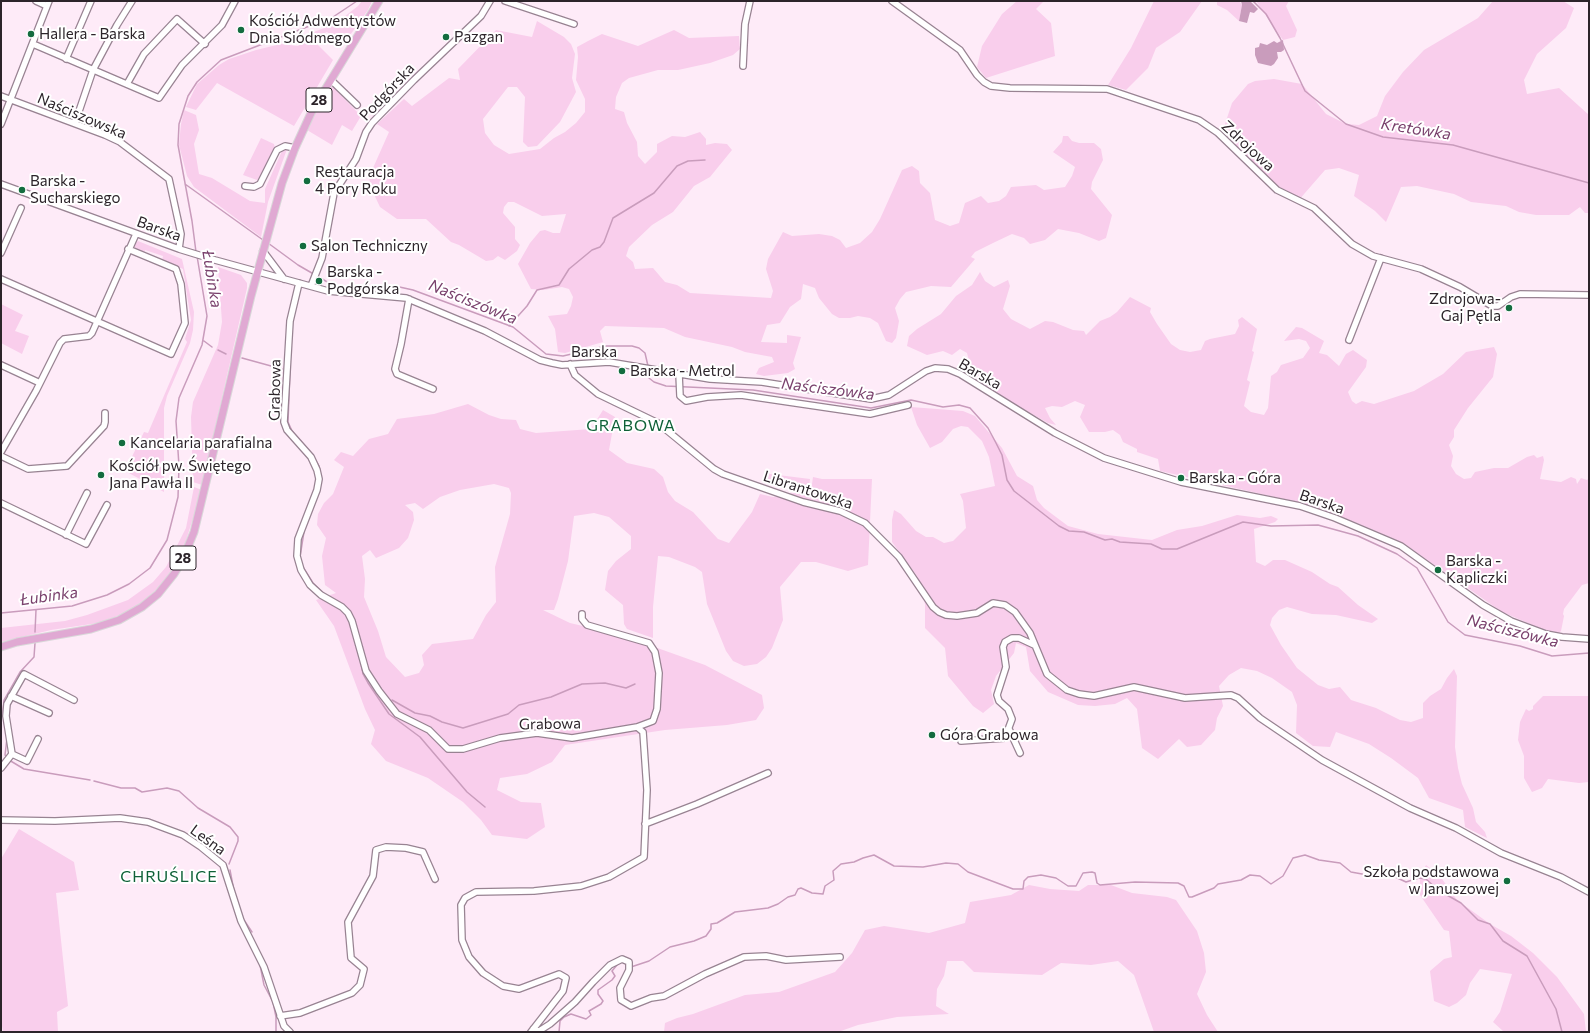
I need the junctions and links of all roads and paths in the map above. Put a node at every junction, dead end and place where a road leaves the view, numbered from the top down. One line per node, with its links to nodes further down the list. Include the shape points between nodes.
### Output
1 (36, 1): 10 (street)
2 (92, 1): 14 (street)
3 (132, 1): 16 (street)
4 (235, 1): 13 (street, via 222,25)
5 (379, 1): 17 (main road, 28)
6 (490, 1): 38 (street, Podgórska, via 482,16 414,80 366,132 356,159 334,193 322,258)
7 (505, 1): 11 (street)
8 (750, 1): 15 (street)
9 (892, 1): 33 (street, Zdrojowa, via 960,50 977,75 991,86 1107,89 1200,120 1218,133 1277,190 1314,208 1352,244)
10 (48, 3): 12 (street)
11 (574, 24)
12 (33, 44): 14 (street); 20 (street)
13 (205, 44): 18 (street, via 182,66 160,98); 18 (street, via 177,19 144,54)
14 (66, 59): 16 (street)
15 (743, 66)
16 (93, 70): 18 (street); 22 (street)
17 (331, 80): 21 (street); 24 (main road, 28, via 312,111)
18 (127, 84)
19 (1, 96): 20 (street, Naściszowska)
20 (11, 100): 22 (street, Naściszowska); 23 (street)
21 (357, 105)
22 (75, 123): 31 (street, Naściszowska, via 120,142 169,178 181,234)
23 (1, 124)
24 (295, 148): 26 (street, via 285,146 277,150 260,184 254,187); 29 (main road, 28, via 282,183)
25 (3, 185): 28 (street, Barska)
26 (245, 186)
27 (21, 208): 32 (street)
28 (136, 234): 30 (street); 31 (street, Barska)
29 (264, 248): 34 (main road, 28); 36 (street)
30 (128, 249): 41 (street); 41 (street, via 176,269 181,284 185,323 171,354)
31 (181, 250): 34 (street, Barska)
32 (1, 253)
33 (1381, 258): 39 (street, Zdrojowa, via 1421,269 1460,287 1492,306 1498,306 1520,294); 42 (street)
34 (258, 271): 36 (street, Barska); 59 (main road, 28, via 194,532 174,574 158,594 119,620 91,629 23,640)
35 (1, 279): 41 (street)
36 (284, 279): 37 (street, Barska)
37 (299, 283): 38 (street, Barska); 63 (street, Grabowa, via 290,321 284,422 287,430 311,457 318,470 319,479 298,539 297,556 301,570 310,585 348,613 366,671 384,697 397,714 429,730 448,749 463,749 500,738 537,734 572,738)
38 (311, 286): 40 (street, Barska, via 341,293 390,295)
39 (1589, 294)
40 (409, 299): 43 (street, Barska, via 485,331 540,360); 47 (street, via 395,370 397,374)
41 (97, 322): 46 (street, via 91,335 62,341)
42 (1349, 340)
43 (570, 364): 45 (street, Barska, via 609,362); 58 (street, Librantowska, via 575,375 598,394 658,423 714,469 803,502 840,511 865,523 899,557 939,612 957,616 977,613 993,603 1005,605 1024,622)
44 (1, 365): 46 (street)
45 (678, 374): 48 (street, via 680,396 686,401 741,395 870,414); 57 (street, Barska, via 718,380 762,382 871,399 889,395 926,371 934,368 948,369 1055,433 1104,458 1181,482 1300,506 1336,518 1401,546 1483,605 1511,620 1562,638)
46 (40, 383): 50 (street)
47 (433, 389)
48 (908, 405)
49 (104, 413): 51 (street, via 104,426 67,466 28,469)
50 (1, 452)
51 (1, 456)
52 (87, 493): 55 (street)
53 (107, 505): 55 (street, via 86,544)
54 (2, 506): 55 (street)
55 (66, 535)
56 (582, 614): 63 (street, Grabowa, via 582,619 587,625 649,643 655,652 659,673 657,710 653,721)
57 (1589, 639)
58 (1034, 645): 64 (street, via 1019,638 1012,638 1005,642 1003,647 1006,667 997,696 1012,719); 74 (street, Librantowska, via 1047,674 1067,690 1079,694 1094,696 1134,687 1185,698 1222,695 1238,698 1260,718 1322,760 1410,808 1456,828 1501,853 1561,877)
59 (1, 647)
60 (11, 696): 61 (street, via 24,674); 62 (street); 68 (street, via 6,716)
61 (74, 700)
62 (49, 713)
63 (637, 727): 72 (street, via 643,732 647,790)
64 (1009, 729): 66 (street, via 1005,738); 67 (street)
65 (38, 739): 68 (street, via 27,760)
66 (961, 741)
67 (1020, 753)
68 (9, 757): 69 (street)
69 (1, 768)
70 (768, 773): 72 (street)
71 (1, 820): 76 (street, Leśna, via 120,818 148,822 183,835 201,847 223,865 236,909 264,967)
72 (645, 824): 77 (street, via 644,857 609,877 581,886 534,891 476,892 465,898 461,905 462,940 469,957 483,973 503,986 519,989 559,974 566,978 563,991)
73 (435, 878): 76 (street, via 423,852 386,847 376,850 373,876 348,922 351,958 364,969 360,985 352,993 300,1013)
74 (1589, 892)
75 (840, 957): 77 (street, via 786,960 766,956 744,957 664,996 631,1006 621,1000 620,988 629,970 629,962 622,959 610,965 550,1024 539,1031)
76 (280, 1016): 78 (street, Leśna)
77 (532, 1031)
78 (290, 1032)

